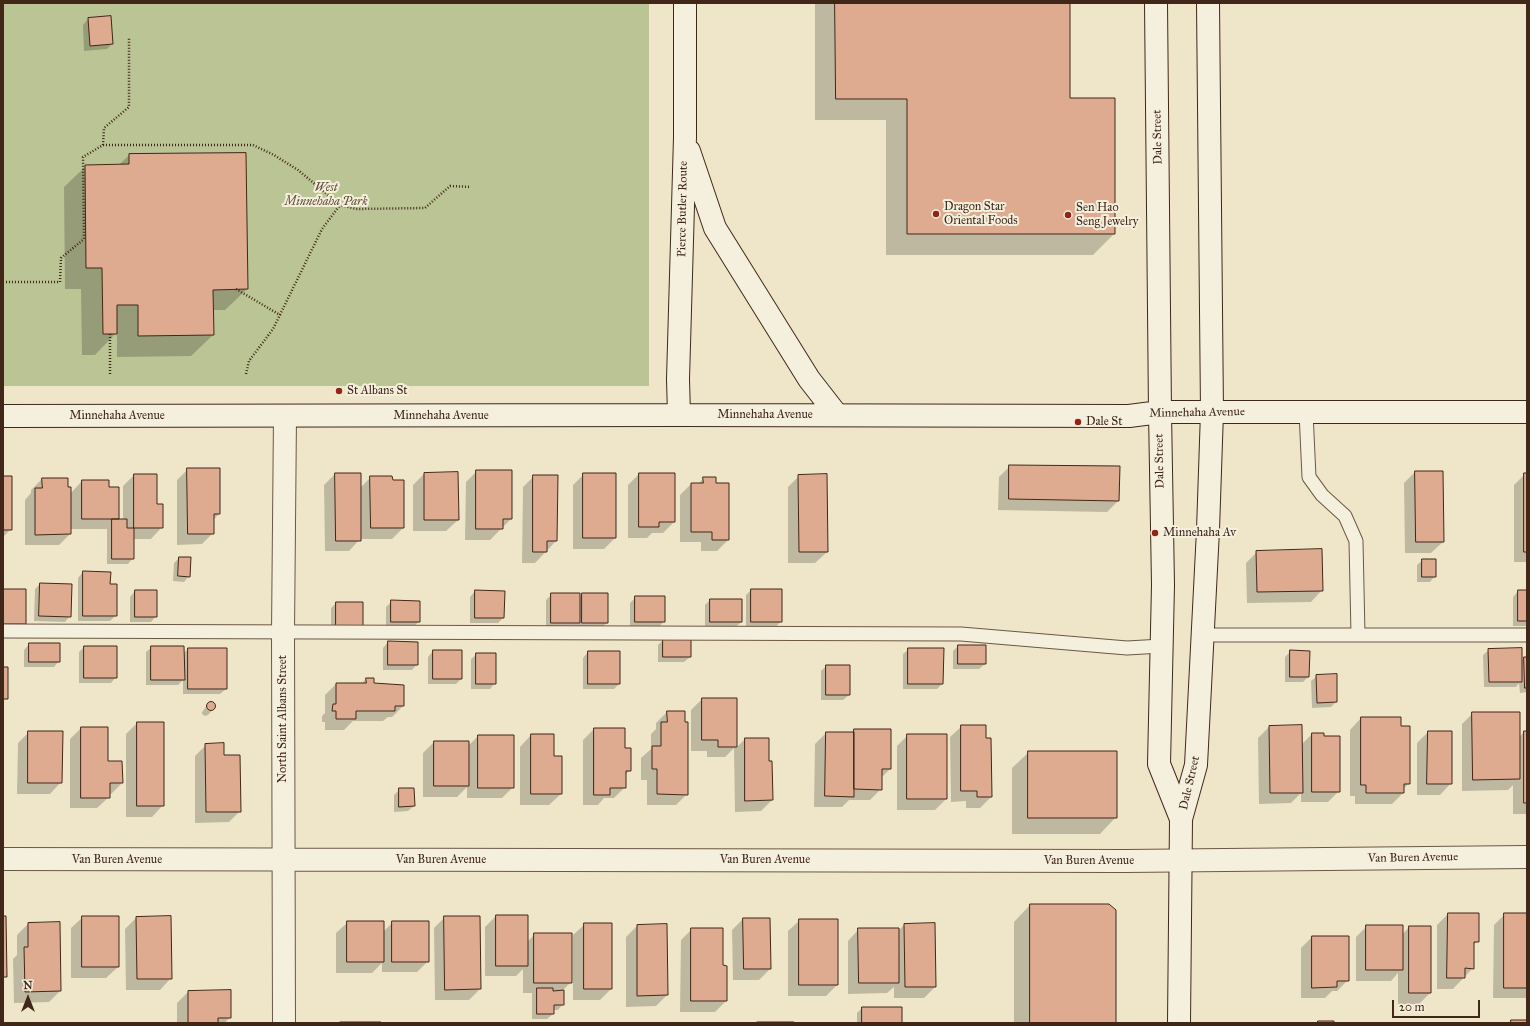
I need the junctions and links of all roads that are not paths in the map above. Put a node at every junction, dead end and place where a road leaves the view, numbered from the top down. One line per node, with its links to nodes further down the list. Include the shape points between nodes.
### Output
1 (685, 3): 4 (main road, Pierce Butler Route)
2 (1156, 3): 5 (main road, Dale Street)
3 (1208, 3): 6 (main road, Dale Street)
4 (685, 137): 9 (main road, Pierce Butler Route); 12 (main road, via 715,228 809,379)
5 (1160, 412): 6 (main road, Minnehaha Avenue); 12 (main road, Minnehaha Avenue, via 1129,416); 18 (main road, Dale Street)
6 (1212, 412): 7 (main road, Minnehaha Avenue); 15 (main road, Dale Street)
7 (1306, 412): 8 (main road, Minnehaha Avenue); 16 (lane, via 1309,476 1322,495 1345,516 1356,540)
8 (1527, 412)
9 (679, 415): 11 (main road, Minnehaha Avenue); 12 (main road, Minnehaha Avenue)
10 (3, 416): 11 (main road, Minnehaha Avenue)
11 (285, 416): 14 (main road, North Saint Albans Street)
12 (837, 416)
13 (3, 631): 14 (lane)
14 (283, 632): 18 (lane, via 962,634 1127,648); 22 (main road, North Saint Albans Street)
15 (1202, 635): 16 (lane); 19 (main road, Dale Street, via 1196,765)
16 (1358, 635): 17 (lane)
17 (1527, 635)
18 (1162, 646): 19 (main road, Dale Street, via 1159,764)
19 (1181, 819): 23 (main road, Dale Street)
20 (1527, 857): 23 (main road, Van Buren Avenue)
21 (3, 859): 22 (main road, Van Buren Avenue)
22 (284, 860): 23 (main road, Van Buren Avenue); 24 (main road, North Saint Albans Street)
23 (1181, 860): 25 (main road, Dale Street)
24 (284, 1023)
25 (1179, 1023)

